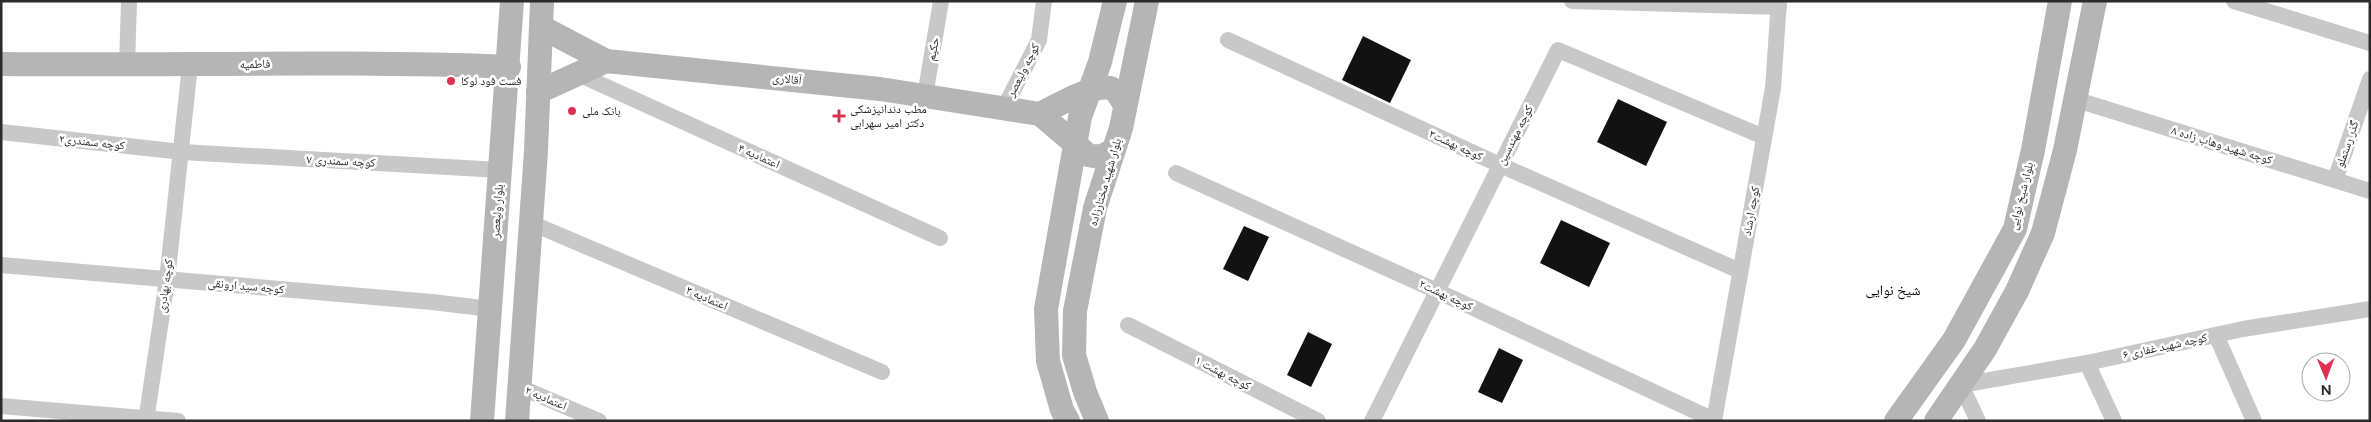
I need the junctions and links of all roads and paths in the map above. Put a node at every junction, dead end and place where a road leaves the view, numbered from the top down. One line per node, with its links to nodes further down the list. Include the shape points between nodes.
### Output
1 (129, 1): 19 (street)
2 (512, 1): 20 (street, بلوار ولیعصر)
3 (542, 1): 13 (street)
4 (941, 1): 25 (street, حکیم)
5 (1044, 1): 28 (street, کوچه ولیعصر, via 1039,40)
6 (1115, 1): 23 (street)
7 (1147, 1): 27 (street, بلوار شهید مختارزاده)
8 (1572, 1): 12 (street)
9 (2060, 1): 65 (street, بلوار شیخ نوایی, via 2015,229 1954,340)
10 (2095, 1): 26 (street)
11 (2234, 1): 15 (street)
12 (1779, 4): 31 (street, کوچه ارشاد, via 1773,88)
13 (541, 27): 16 (street); 24 (street)
14 (1228, 40): 35 (street, کوچه بهشت۳)
15 (2370, 44)
16 (606, 61): 21 (street); 25 (street, آقالاری)
17 (1, 64): 19 (street, فاطمیه)
18 (190, 65): 19 (street, فاطمیه); 20 (street, فاطمیه, via 401,62); 34 (street, کوچه بهادری)
19 (127, 66)
20 (509, 66): 36 (street, بلوار ولیعصر)
21 (578, 74): 24 (street); 41 (street, اعتمادیه ۴)
22 (2370, 79): 38 (street, گذر رستملو)
23 (1090, 90): 27 (street, via 1110,88); 29 (street); 32 (street)
24 (538, 92): 40 (street)
25 (925, 96): 28 (street, آقالاری)
26 (2074, 99): 38 (street, کوچه شهید وهاب زاده ۸); 52 (street, via 2065,150 2043,233 2017,291)
27 (1125, 105): 33 (street, بلوار شهید مختارزاده)
28 (1004, 108): 29 (street, آقالاری)
29 (1040, 114): 32 (street)
30 (1, 132): 34 (street, کوچه سمندری۲)
31 (1764, 137): 35 (street, کوچه مهندسین, via 1558,50); 43 (street, کوچه ارشاد)
32 (1075, 143): 33 (street, via 1096,158); 61 (street, via 1046,309 1048,361)
33 (1114, 149): 62 (street, بلوار شهید مختارزاده, via 1095,208 1075,311 1074,355)
34 (182, 152): 36 (street, کوچه سمندری ۷); 44 (street, کوچه بهادری)
35 (1500, 165): 43 (street, کوچه بهشت۳); 45 (street, کوچه مهندسین)
36 (500, 170): 46 (street, بلوار ولیعصر)
37 (1176, 173): 45 (street, کوچه بهشت۲)
38 (2335, 180): 39 (street, کوچه شهید وهاب زاده ۸)
39 (2370, 191)
40 (531, 223): 51 (street, اعتمادیه ۳); 53 (street)
41 (940, 238)
42 (1, 265): 44 (street, کوچه سید ارونقی)
43 (1740, 271): 56 (street, کوچه ارشاد)
44 (167, 280): 46 (street, کوچه سید ارونقی); 55 (street, کوچه بهادری)
45 (1437, 291): 56 (street, کوچه بهشت۲); 64 (street, کوچه مهندسین)
46 (491, 309): 58 (street, بلوار ولیعصر)
47 (2370, 309): 49 (street, کوچه شهید غفاری ۶)
48 (1128, 325): 63 (street, کوچه بهشت ۱)
49 (2216, 335): 50 (street, کوچه شهید غفاری ۶); 69 (street)
50 (2087, 363): 52 (street, کوچه شهید غفاری ۶); 68 (street)
51 (882, 372)
52 (1961, 385): 66 (street); 67 (street)
53 (520, 387): 59 (street); 60 (street, اعتمادیه ۲)
54 (1, 406): 55 (street)
55 (146, 419): 57 (street)
56 (1714, 420)
57 (178, 421)
58 (482, 421)
59 (517, 421)
60 (599, 421)
61 (1068, 421)
62 (1097, 421)
63 (1318, 421)
64 (1372, 421)
65 (1896, 421)
66 (1936, 421)
67 (1978, 421)
68 (2114, 421)
69 (2254, 421)

